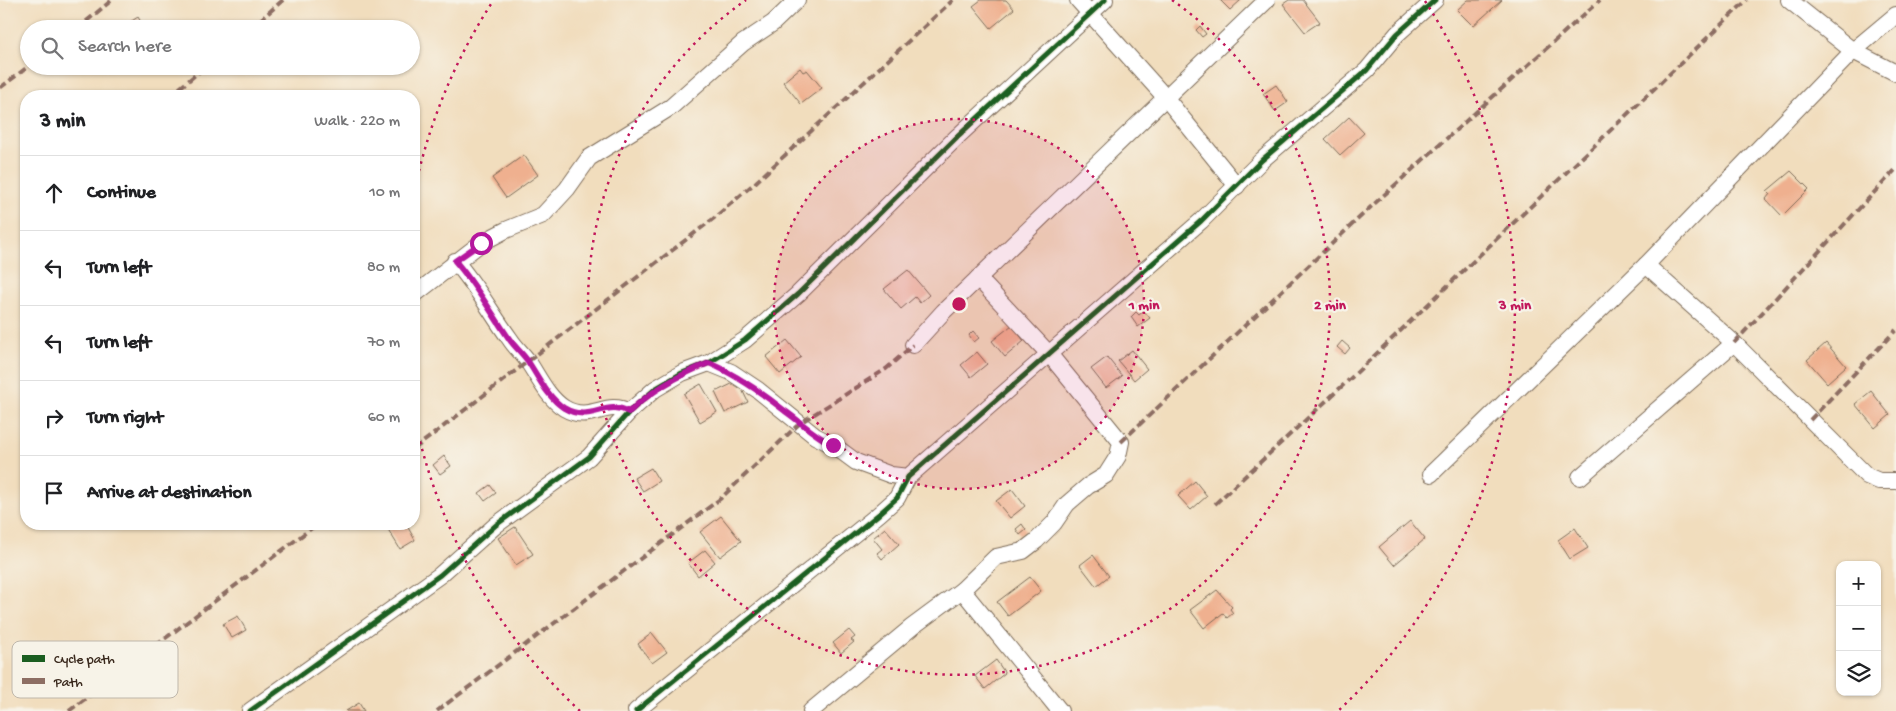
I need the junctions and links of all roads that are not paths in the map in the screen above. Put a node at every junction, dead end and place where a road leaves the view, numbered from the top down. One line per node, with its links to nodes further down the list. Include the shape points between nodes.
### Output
1 (797, 0): 13 (street, via 671,107 589,158 543,216 498,234)
2 (1078, 0): 7 (street)
3 (1105, 0): 7 (street)
4 (1267, 0): 11 (street)
5 (1435, 0): 12 (street, via 1397,34 1368,70 1262,160)
6 (1789, 0): 9 (street)
7 (1089, 14): 11 (street); 20 (street, via 958,136 798,294 745,340)
8 (1896, 16): 9 (street)
9 (1853, 51): 10 (street); 14 (street)
10 (1896, 72)
11 (1165, 97): 12 (street); 15 (street)
12 (1237, 186): 19 (street)
13 (455, 261): 16 (street); 21 (street, via 475,284 549,394 564,408 581,414 619,406)
14 (1646, 265): 17 (street); 22 (street)
15 (978, 278): 18 (street); 19 (street)
16 (420, 290)
17 (1734, 343): 24 (street); 25 (street, via 1867,476 1879,481)
18 (913, 345)
19 (1050, 355): 23 (street); 26 (street, via 1121,442 1118,456 1106,475 1068,504 1036,541 1023,551 996,557)
20 (709, 363): 21 (street, via 655,389); 23 (street, via 731,372 758,390 815,436 856,462 891,475)
21 (629, 412): 27 (street, via 589,457 496,525 440,575)
22 (1431, 474)
23 (908, 477): 28 (street, via 897,498 879,514)
24 (1580, 477)
25 (1896, 481)
26 (962, 590): 29 (street); 30 (street)
27 (259, 709)
28 (636, 711)
29 (811, 711)
30 (1060, 711)

